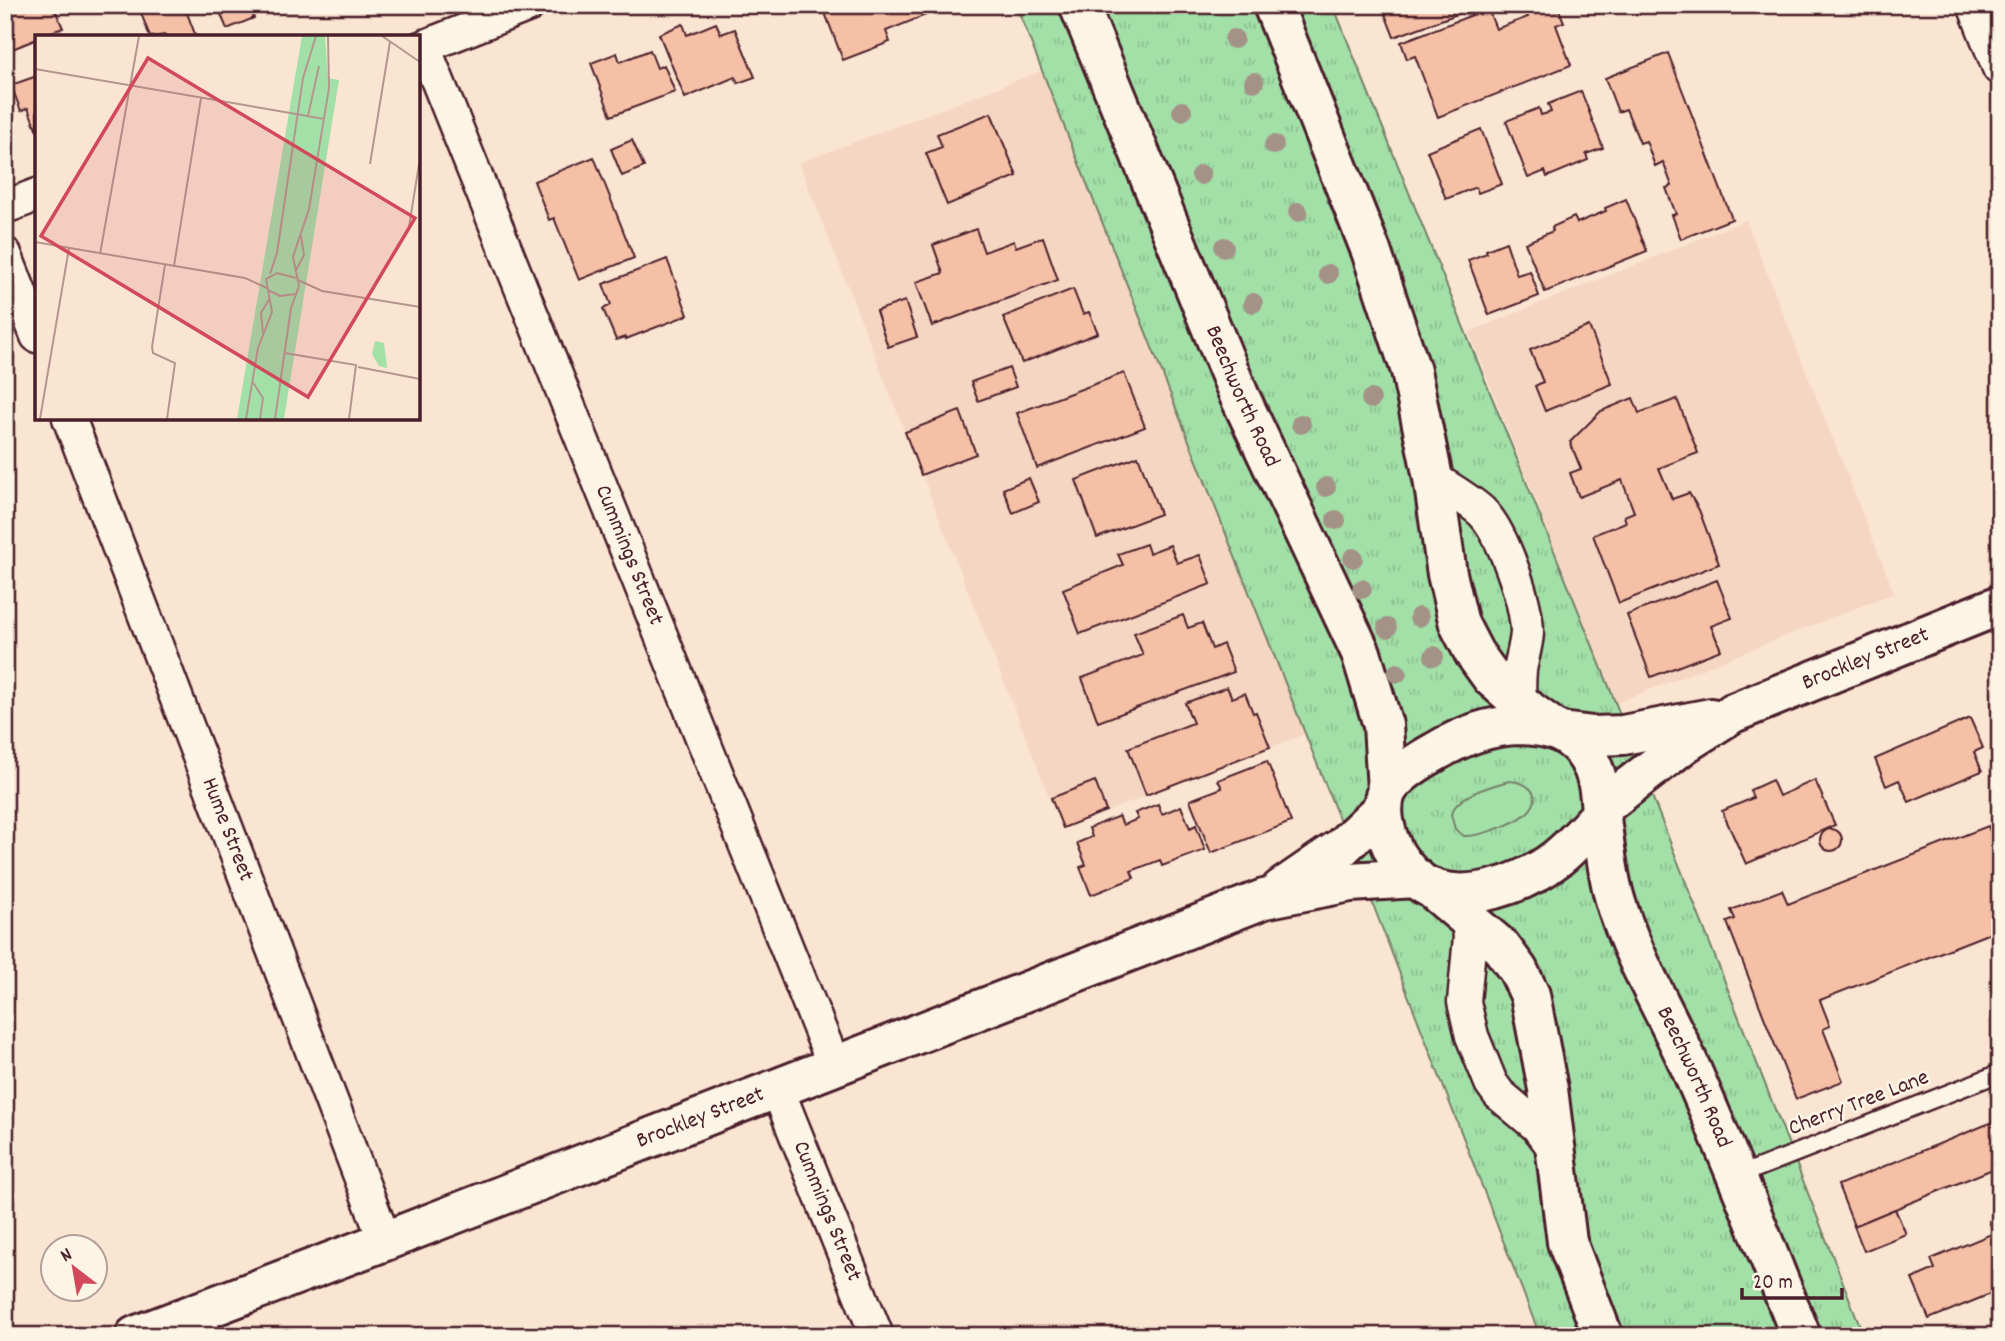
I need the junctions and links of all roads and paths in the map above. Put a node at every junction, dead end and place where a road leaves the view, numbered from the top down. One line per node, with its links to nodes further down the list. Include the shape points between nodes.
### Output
1 (529, 5): 5 (street)
2 (1079, 5): 17 (main road, Beechworth Road, via 1239,395 1361,653 1383,725)
3 (1273, 5): 12 (main road, via 1390,303 1412,371)
4 (1974, 5): 6 (street)
5 (421, 48): 22 (street, Cummings Street)
6 (1999, 68)
7 (35, 196): 8 (street)
8 (5, 207)
9 (5, 254): 10 (street)
10 (35, 331)
11 (70, 420): 27 (street, Hume Street)
12 (1433, 478): 14 (main road, via 1459,624 1487,672); 14 (street, via 1483,514 1514,574 1527,626)
13 (2000, 605): 15 (main road, Brockley Street)
14 (1520, 703): 16 (main road)
15 (1733, 713): 16 (main road, Brockley Street, via 1623,736); 18 (main road, Brockley Street, via 1675,750)
16 (1559, 731): 17 (main road, via 1512,726 1475,733 1425,758 1404,774); 18 (main road, via 1589,760)
17 (1385, 799): 19 (main road, via 1393,849); 20 (main road, Brockley Street, via 1342,847)
18 (1601, 811): 19 (main road, via 1555,860 1518,880 1455,892); 26 (main road, Beechworth Road, via 1618,911)
19 (1424, 883): 20 (main road, Brockley Street, via 1359,881); 21 (main road)
20 (1264, 899): 22 (main road, Brockley Street)
21 (1467, 916): 25 (main road, via 1501,947 1530,995); 25 (street, via 1470,937 1464,1002 1472,1036 1499,1094 1537,1126)
22 (834, 1065): 24 (main road, Brockley Street)
23 (2000, 1073): 26 (lane, Cherry Tree Lane)
24 (777, 1088): 27 (main road, Brockley Street); 30 (street, Cummings Street)
25 (1554, 1148): 31 (main road, via 1567,1242)
26 (1735, 1177): 32 (main road, Beechworth Road)
27 (385, 1241): 28 (main road, Brockley Street)
28 (199, 1324): 29 (main road, Brockley Street)
29 (135, 1336)
30 (877, 1336)
31 (1603, 1336)
32 (1801, 1336)

